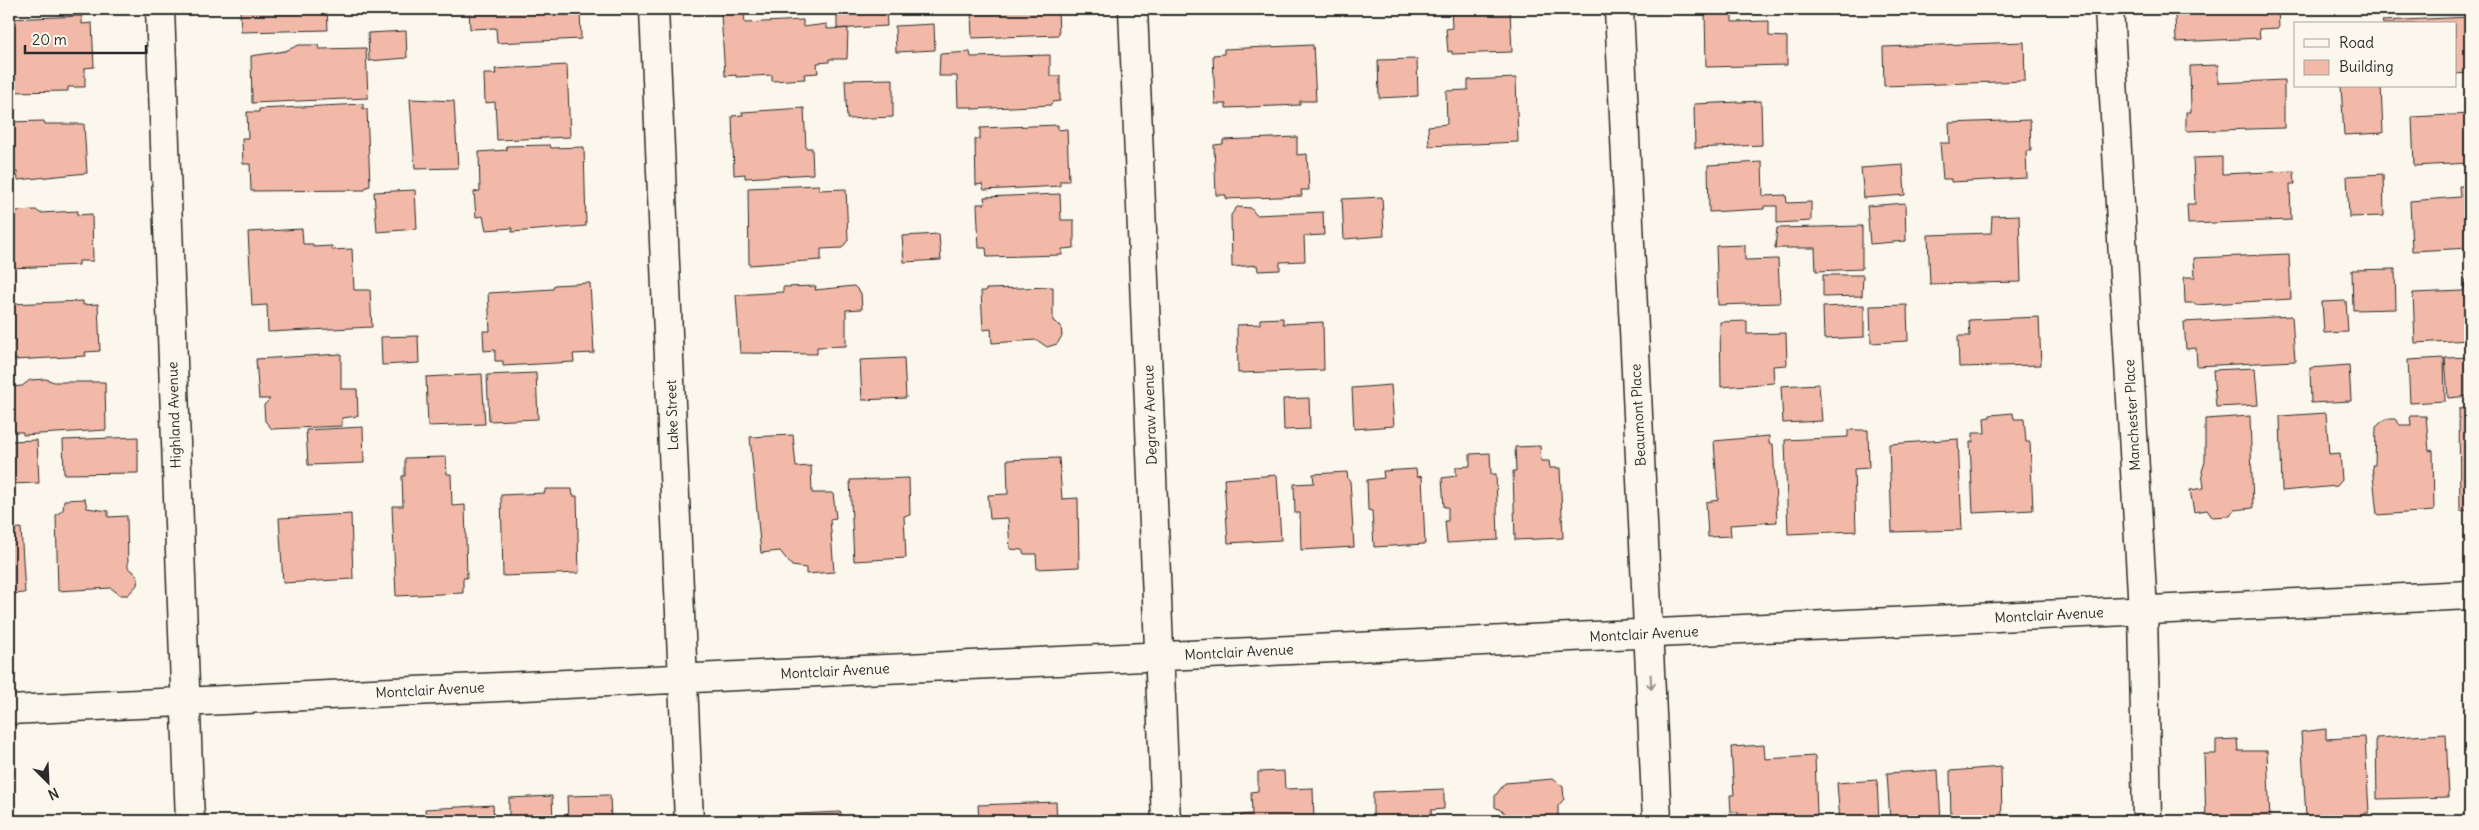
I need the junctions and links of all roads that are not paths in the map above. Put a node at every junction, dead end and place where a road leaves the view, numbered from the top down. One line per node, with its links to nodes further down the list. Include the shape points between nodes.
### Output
1 (160, 9): 11 (street, Highland Avenue)
2 (654, 9): 10 (street, Lake Street)
3 (1133, 9): 9 (street, Degraw Avenue)
4 (1619, 9): 8 (street, Beaumont Place)
5 (2109, 9): 7 (street, Manchester Place)
6 (2470, 596): 7 (street, Montclair Avenue)
7 (2143, 611): 8 (street, Montclair Avenue); 17 (street, Manchester Place)
8 (1648, 633): 9 (street, Montclair Avenue); 16 (street, Beaumont Place, one-way to 16)
9 (1159, 656): 10 (street, Montclair Avenue); 15 (street, Degraw Avenue)
10 (683, 678): 11 (street, Montclair Avenue); 14 (street, Lake Street)
11 (184, 701): 12 (street, Montclair Avenue); 13 (street, Highland Avenue)
12 (9, 710)
13 (190, 821)
14 (689, 821)
15 (1166, 821)
16 (1657, 821)
17 (2147, 821)

